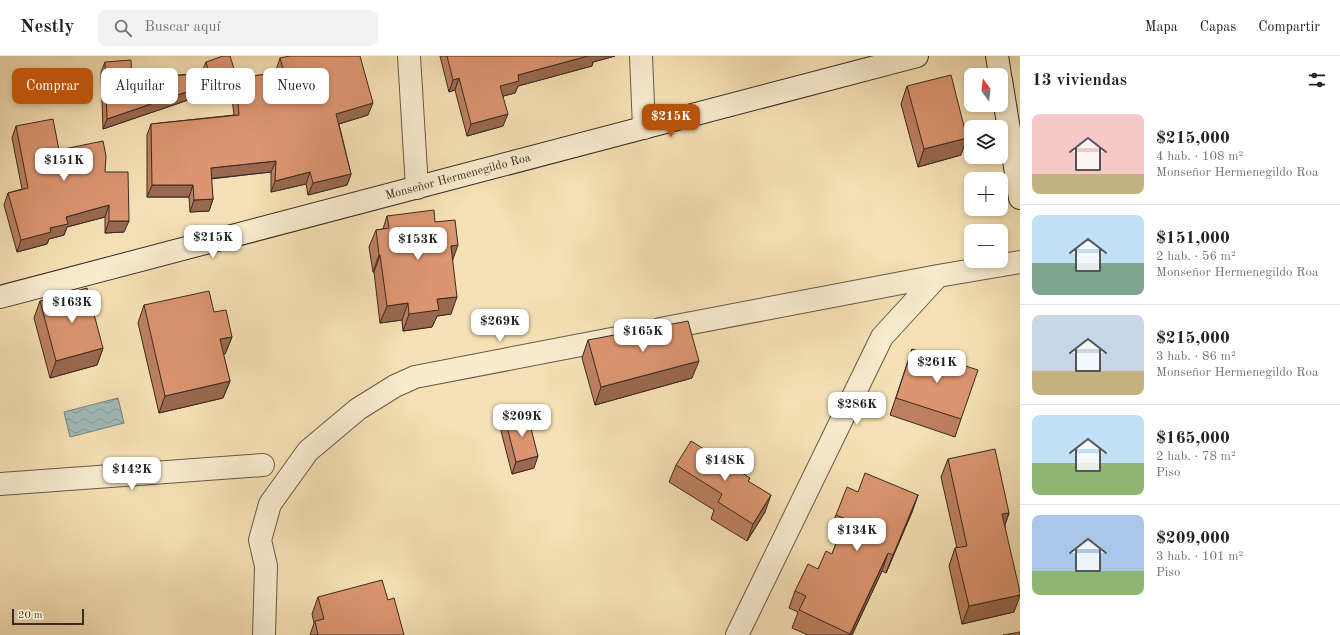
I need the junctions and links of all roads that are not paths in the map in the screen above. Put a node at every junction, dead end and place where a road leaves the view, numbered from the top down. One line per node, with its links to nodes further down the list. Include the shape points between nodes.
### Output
1 (410, 56): 8 (street)
2 (641, 56): 7 (street)
3 (916, 56): 7 (street, Monseñor Hermenegildo Roa)
4 (997, 56): 5 (street)
5 (999, 68)
6 (1006, 112): 9 (street)
7 (644, 128): 8 (street, Monseñor Hermenegildo Roa)
8 (417, 188): 12 (street, Monseñor Hermenegildo Roa)
9 (1020, 198)
10 (1020, 262): 11 (street)
11 (938, 276): 15 (street, via 415,377 395,386 358,409 303,456 270,504 260,540 266,566); 16 (street, via 882,337)
12 (0, 297)
13 (263, 465): 14 (street)
14 (0, 484)
15 (264, 635)
16 (737, 635)

